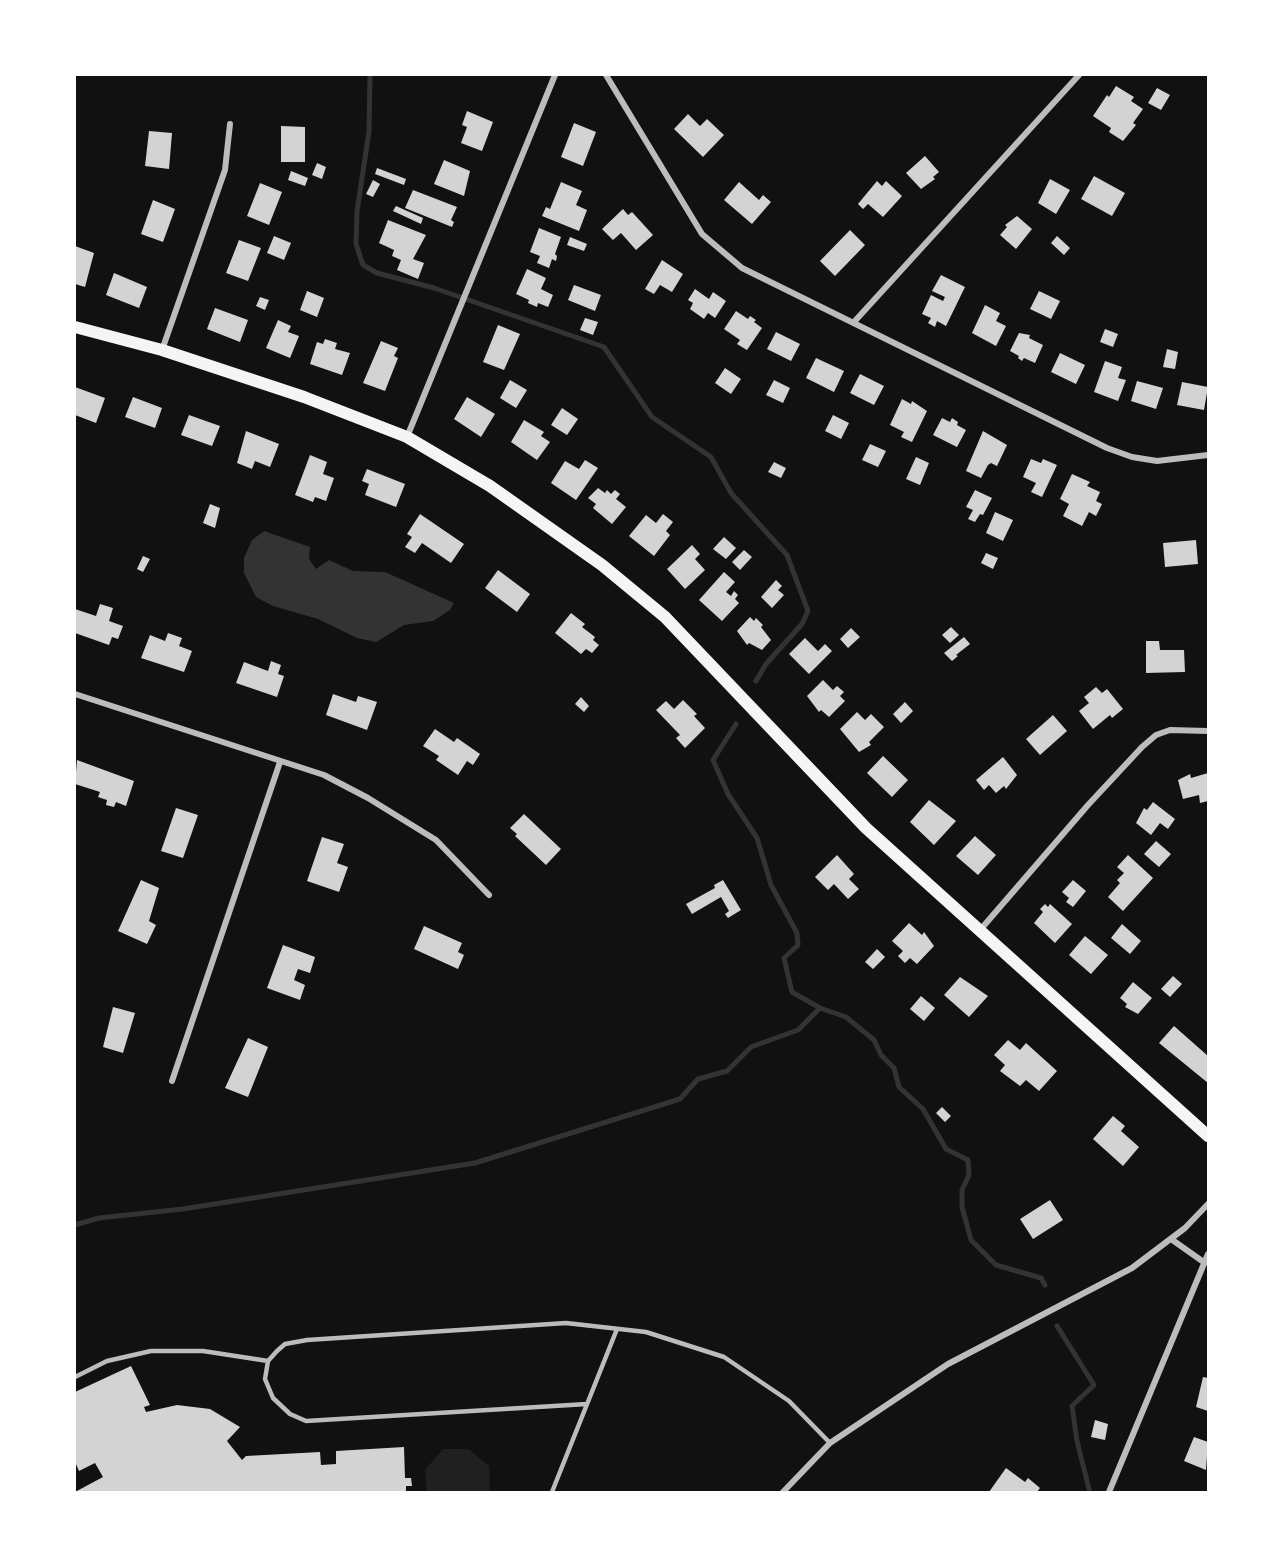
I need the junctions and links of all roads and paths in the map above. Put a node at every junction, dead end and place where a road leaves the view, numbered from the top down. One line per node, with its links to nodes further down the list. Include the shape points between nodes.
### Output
1 (555, 75): 8 (street)
2 (606, 75): 5 (street, via 702,234 742,268)
3 (1079, 75): 5 (street)
4 (230, 124): 7 (street, via 225,170)
5 (854, 322): 9 (street, via 1107,448 1157,461)
6 (75, 327): 7 (main road)
7 (162, 350): 8 (main road, via 304,397)
8 (407, 437): 14 (main road, via 490,486 593,558 665,617 849,812)
9 (1208, 455)
10 (75, 694): 12 (street)
11 (1208, 730): 14 (street, via 1170,730 1142,747)
12 (280, 762): 13 (street, via 324,775 436,840); 15 (street)
13 (489, 895)
14 (981, 928): 16 (main road)
15 (172, 1082)
16 (1208, 1136)
17 (1208, 1204): 18 (street)
18 (1171, 1239): 20 (street); 25 (street, via 1132,1268 948,1364)
19 (1208, 1254): 20 (street)
20 (1205, 1263): 28 (street)
21 (617, 1329): 22 (lane, via 566,1323 307,1340 285,1344); 24 (lane); 25 (lane, via 646,1332 724,1357 789,1401)
22 (268, 1361): 23 (lane, via 203,1351 152,1351 107,1361); 24 (lane, via 265,1379 273,1398 290,1414 306,1421)
23 (75, 1377)
24 (587, 1404): 26 (lane)
25 (830, 1443): 27 (street)
26 (552, 1492)
27 (783, 1492)
28 (1109, 1492)

